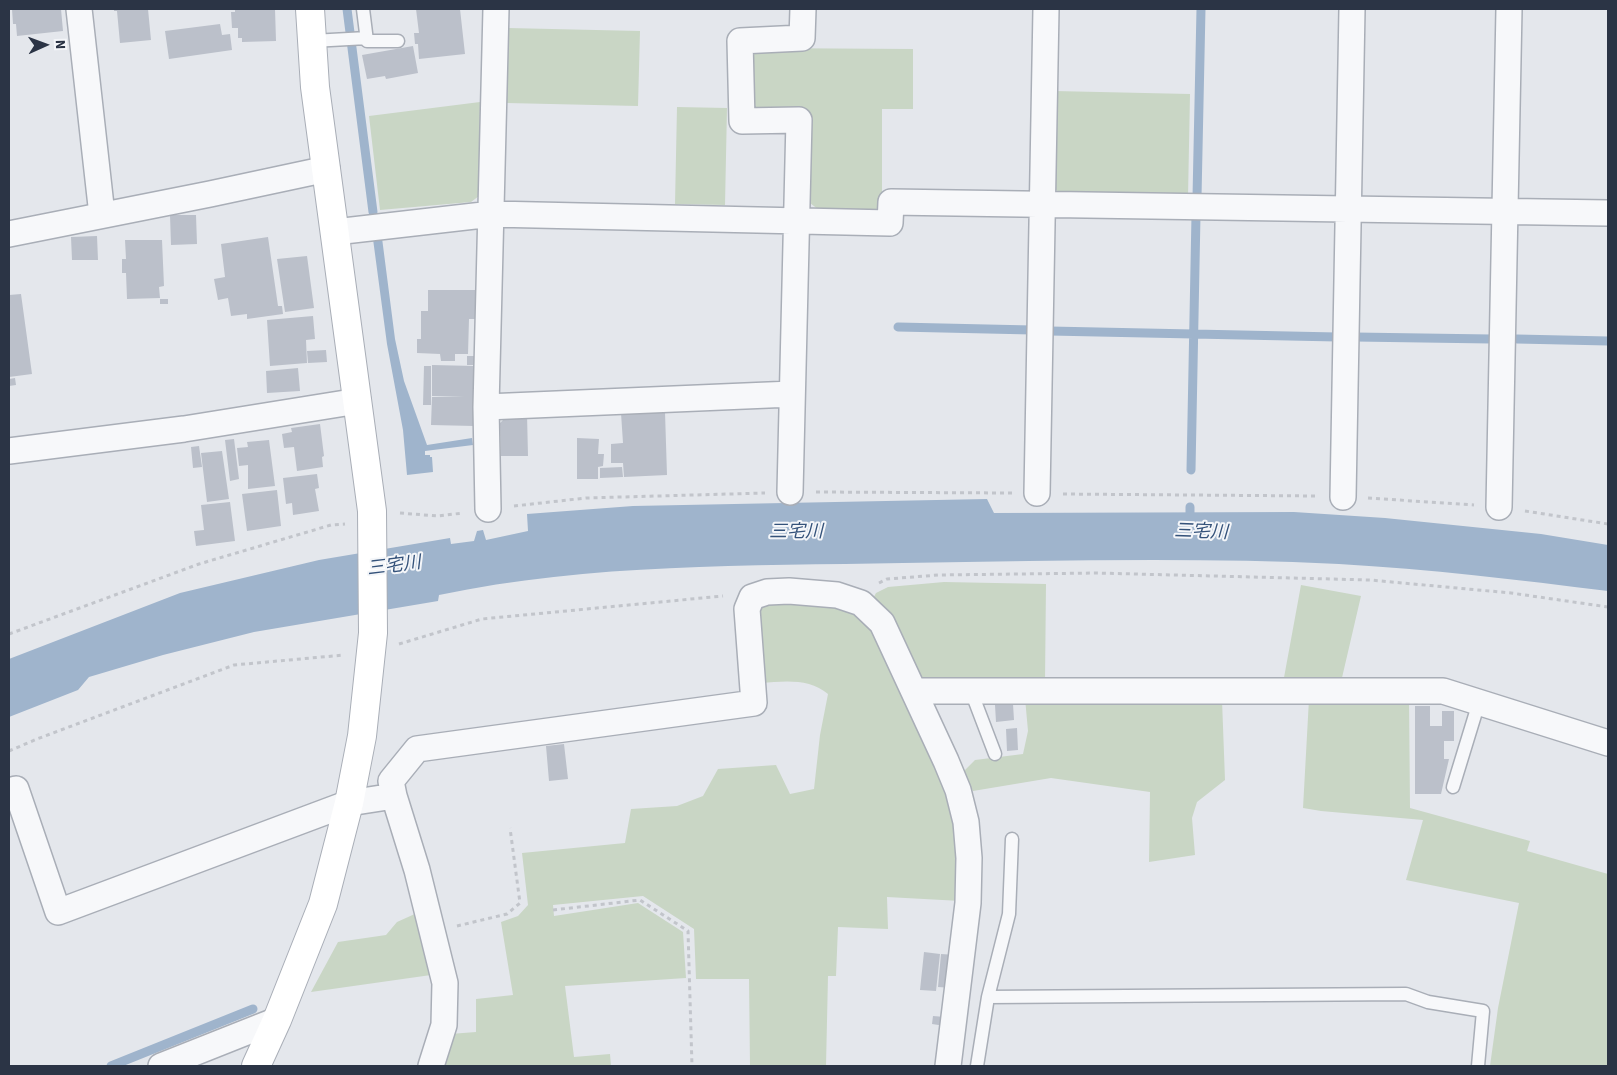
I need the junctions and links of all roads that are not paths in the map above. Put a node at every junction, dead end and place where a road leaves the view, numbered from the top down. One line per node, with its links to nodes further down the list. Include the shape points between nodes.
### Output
1 (79, 9): 18 (street)
2 (310, 9): 11 (street)
3 (363, 9): 9 (lane)
4 (496, 9): 17 (street)
5 (803, 9): 19 (street, via 802,38 740,42 742,121 799,120)
6 (1046, 9): 13 (street)
7 (1352, 9): 14 (street)
8 (1510, 9): 15 (street)
9 (363, 38): 10 (lane, via 367,41); 11 (lane)
10 (398, 40)
11 (312, 41): 12 (street)
12 (327, 169): 18 (street); 20 (street)
13 (1042, 204): 14 (street); 19 (street, via 891,202 890,223); 27 (street)
14 (1348, 209): 15 (street); 28 (street)
15 (1505, 212): 16 (street); 29 (street)
16 (1608, 213)
17 (492, 214): 19 (street); 20 (street); 24 (street)
18 (102, 215): 21 (street)
19 (796, 221): 22 (street)
20 (335, 232): 23 (street)
21 (9, 234)
22 (792, 394): 24 (street); 26 (street)
23 (358, 401): 25 (street, via 184,429); 39 (street, via 372,521 373,633 362,736)
24 (486, 407): 30 (street)
25 (9, 451)
26 (790, 492)
27 (1037, 493)
28 (1343, 496)
29 (1499, 507)
30 (488, 509)
31 (914, 691): 32 (street); 38 (street, via 882,623 861,604 837,595 767,592 752,597 747,609 754,703 417,749 391,781); 46 (street, via 958,790 966,822 968,903)
32 (971, 691): 33 (street, via 1443,691); 35 (lane)
33 (1479, 702): 34 (street); 36 (lane)
34 (1608, 743)
35 (995, 754)
36 (1454, 787)
37 (9, 791): 39 (street, via 16,788 58,912)
38 (394, 796): 39 (street); 45 (street, via 417,870 445,983 444,1025)
39 (350, 803): 42 (street, via 323,904)
40 (1012, 839): 41 (lane, via 1009,914)
41 (988, 997): 47 (lane); 48 (lane, via 1406,994 1428,1002 1483,1011)
42 (277, 1020): 43 (street); 44 (street)
43 (161, 1066)
44 (256, 1066)
45 (431, 1066)
46 (948, 1066)
47 (977, 1066)
48 (1478, 1066)

